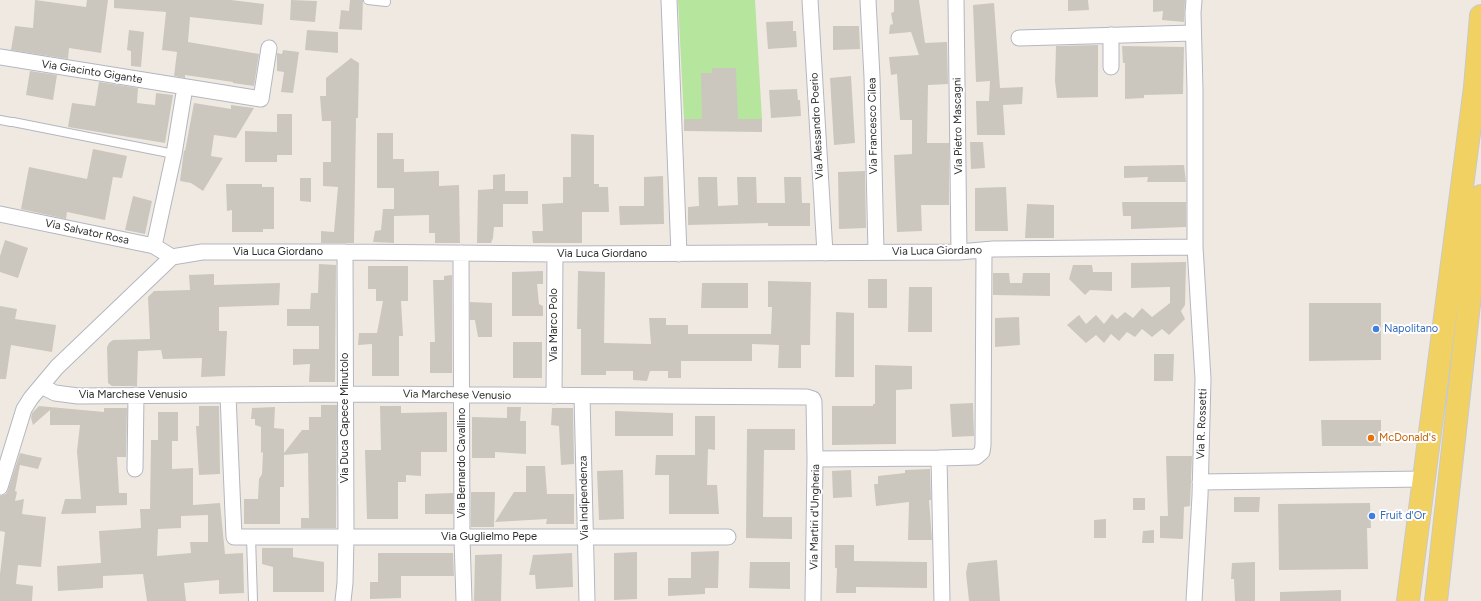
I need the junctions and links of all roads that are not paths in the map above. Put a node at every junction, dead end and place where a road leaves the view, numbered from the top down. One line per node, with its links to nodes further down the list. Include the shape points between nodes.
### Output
1 (368, 0): 7 (lane)
2 (669, 0): 29 (street)
3 (810, 0): 27 (street, Via Alessandro Poerio)
4 (868, 0): 24 (street, Via Francesco Cilea)
5 (956, 0): 25 (street, Via Pietro Mascagni)
6 (1194, 0): 9 (street, Via R. Rossetti)
7 (386, 2)
8 (1481, 16): 42 (main road, via 1475,87)
9 (1193, 33): 10 (street); 21 (street, Via R. Rossetti)
10 (1111, 35): 11 (street); 14 (street)
11 (1019, 38)
12 (269, 48): 15 (street, Via Giacinto Gigante, via 262,98)
13 (0, 58): 15 (street, Via Giacinto Gigante)
14 (1111, 67)
15 (185, 87): 17 (street)
16 (0, 120): 17 (lane)
17 (174, 154): 20 (street)
18 (1481, 196): 31 (main road)
19 (0, 214): 20 (street, Via Salvator Rosa)
20 (154, 246): 30 (street, Via Salvator Rosa)
21 (1195, 248): 22 (street, Via Luca Giordano); 43 (street, Via R. Rossetti, via 1203,379)
22 (984, 250): 25 (street, Via Luca Giordano); 39 (street, Via Martiri d'Ungheria, via 982,450 976,457)
23 (345, 252): 26 (street, Via Luca Giordano); 30 (street, Via Luca Giordano, via 202,252); 33 (street, Via Duca Capece Minutolo)
24 (876, 252): 25 (street, Via Luca Giordano); 27 (street, Via Luca Giordano)
25 (959, 252)
26 (461, 253): 28 (street, Via Luca Giordano); 36 (street, Via Bernardo Cavallino)
27 (825, 253): 29 (street, Via Luca Giordano)
28 (555, 254): 29 (street, Via Luca Giordano); 37 (street, Via Marco Polo)
29 (679, 254)
30 (172, 257): 32 (street, via 57,367)
31 (1477, 264): 60 (main road)
32 (41, 386): 34 (street, Via Marchese Venusio, via 65,395); 44 (street, via 24,409)
33 (345, 394): 35 (street, Via Marchese Venusio); 36 (street, Via Marchese Venusio); 45 (street, Via Duca Capece Minutolo)
34 (136, 395): 35 (street, Via Marchese Venusio); 41 (street)
35 (228, 395): 46 (street, Via Guglielmo Pepe, via 233,536)
36 (461, 395): 37 (street, Via Marchese Venusio); 49 (street, Via Bernardo Cavallino)
37 (554, 396): 38 (street, Via Marchese Venusio)
38 (582, 396): 40 (street, Via Marchese Venusio, via 811,397 814,402); 47 (street, Via Indipendenza)
39 (939, 458): 40 (street, Via Martiri d'Ungheria); 57 (street)
40 (815, 459): 56 (street, Via Martiri d'Ungheria)
41 (135, 469)
42 (1424, 478): 43 (street); 59 (main road)
43 (1200, 482): 58 (street, Via R. Rossetti)
44 (0, 487)
45 (346, 536): 46 (street, Via Guglielmo Pepe); 49 (street, Via Guglielmo Pepe); 50 (street, Via Duca Capece Minutolo)
46 (251, 537): 51 (lane)
47 (585, 537): 48 (street, Via Guglielmo Pepe); 49 (street, Via Guglielmo Pepe); 55 (street, Via Indipendenza)
48 (728, 537)
49 (462, 538): 54 (street, Via Bernardo Cavallino)
50 (345, 583): 52 (street, Via Duca Capece Minutolo); 53 (street, Via Duca Capece Minutolo)
51 (253, 601)
52 (343, 601): 53 (street)
53 (351, 601)
54 (464, 601)
55 (587, 601)
56 (813, 601)
57 (942, 601)
58 (1194, 601)
59 (1408, 601)
60 (1436, 601)

